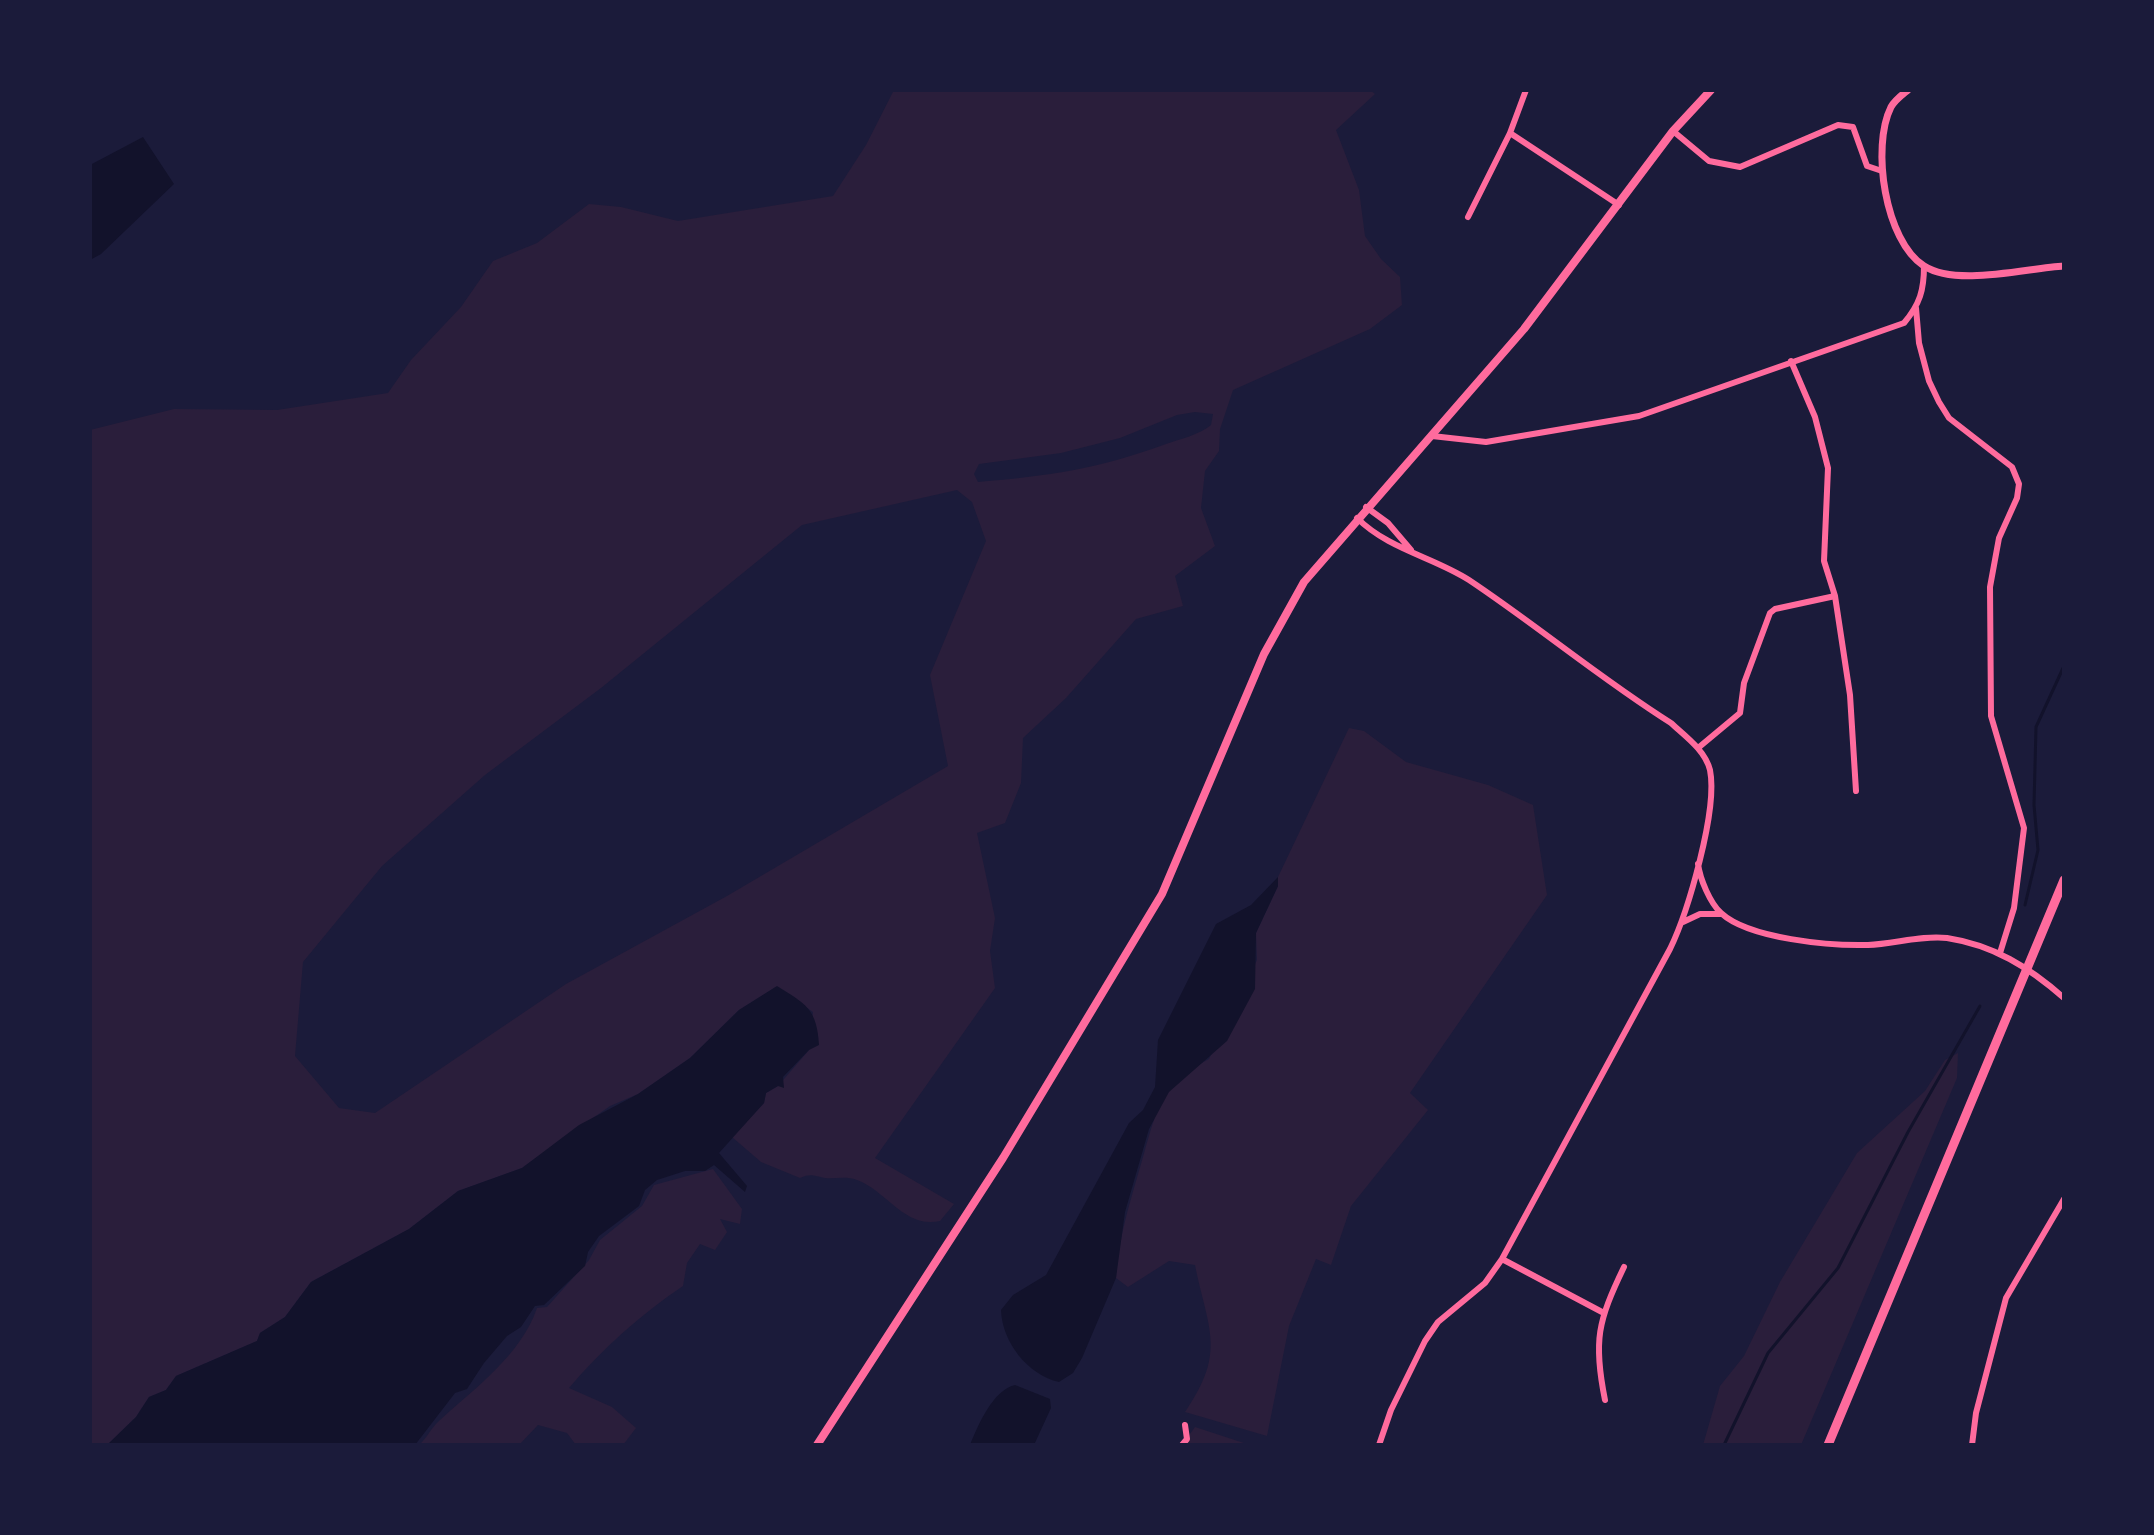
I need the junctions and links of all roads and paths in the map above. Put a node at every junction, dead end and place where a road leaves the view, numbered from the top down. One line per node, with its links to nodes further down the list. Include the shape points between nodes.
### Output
1 (1526, 90): 5 (street)
2 (1711, 90): 4 (main road)
3 (1908, 90): 6 (street, via 1892,103 1886,120)
4 (1673, 131): 6 (street, via 1709,161 1740,167 1838,125 1853,127 1867,166); 7 (main road)
5 (1510, 133): 7 (street); 8 (street)
6 (1882, 171): 9 (street, via 1903,242)
7 (1619, 205): 13 (main road, via 1524,329)
8 (1468, 217)
9 (1924, 266): 10 (street, via 1959,275); 11 (street, via 1924,289)
10 (2064, 266)
11 (1916, 308): 12 (street, via 1904,323); 24 (street, via 1922,356 1939,402 1949,418 2012,467 2019,484 1999,538 1990,587 1991,716 2024,828 2014,908)
12 (1791, 361): 13 (street, via 1639,416 1486,442); 17 (street, via 1815,417 1828,468 1824,561)
13 (1432, 436): 14 (main road)
14 (1366, 507): 15 (main road); 16 (street)
15 (1357, 518): 16 (street, via 1380,538); 33 (main road, via 1286,611 1162,894 1003,1158)
16 (1411, 550): 18 (street, via 1467,579 1671,723)
17 (1835, 596): 18 (street, via 1770,613 1744,683 1740,713); 19 (street, via 1850,695)
18 (1698, 748): 20 (street, via 1709,768 1712,798)
19 (1856, 791)
20 (1698, 861): 22 (street); 23 (street)
21 (2064, 880): 25 (main road)
22 (1722, 914): 23 (street, via 1700,914); 24 (street, via 1791,941 1868,945 1943,937)
23 (1683, 922): 28 (street)
24 (2000, 953): 25 (street)
25 (2027, 970): 26 (street); 36 (main road)
26 (2064, 998)
27 (2064, 1199): 37 (street, via 2006,1298)
28 (1502, 1259): 30 (street); 35 (street, via 1485,1283 1438,1322 1425,1341)
29 (1624, 1267): 30 (street)
30 (1602, 1312): 31 (street, via 1596,1357)
31 (1605, 1400)
32 (1185, 1425): 34 (street, via 1187,1439)
33 (817, 1445)
34 (1182, 1445)
35 (1379, 1445)
36 (1828, 1445)
37 (1972, 1445)

